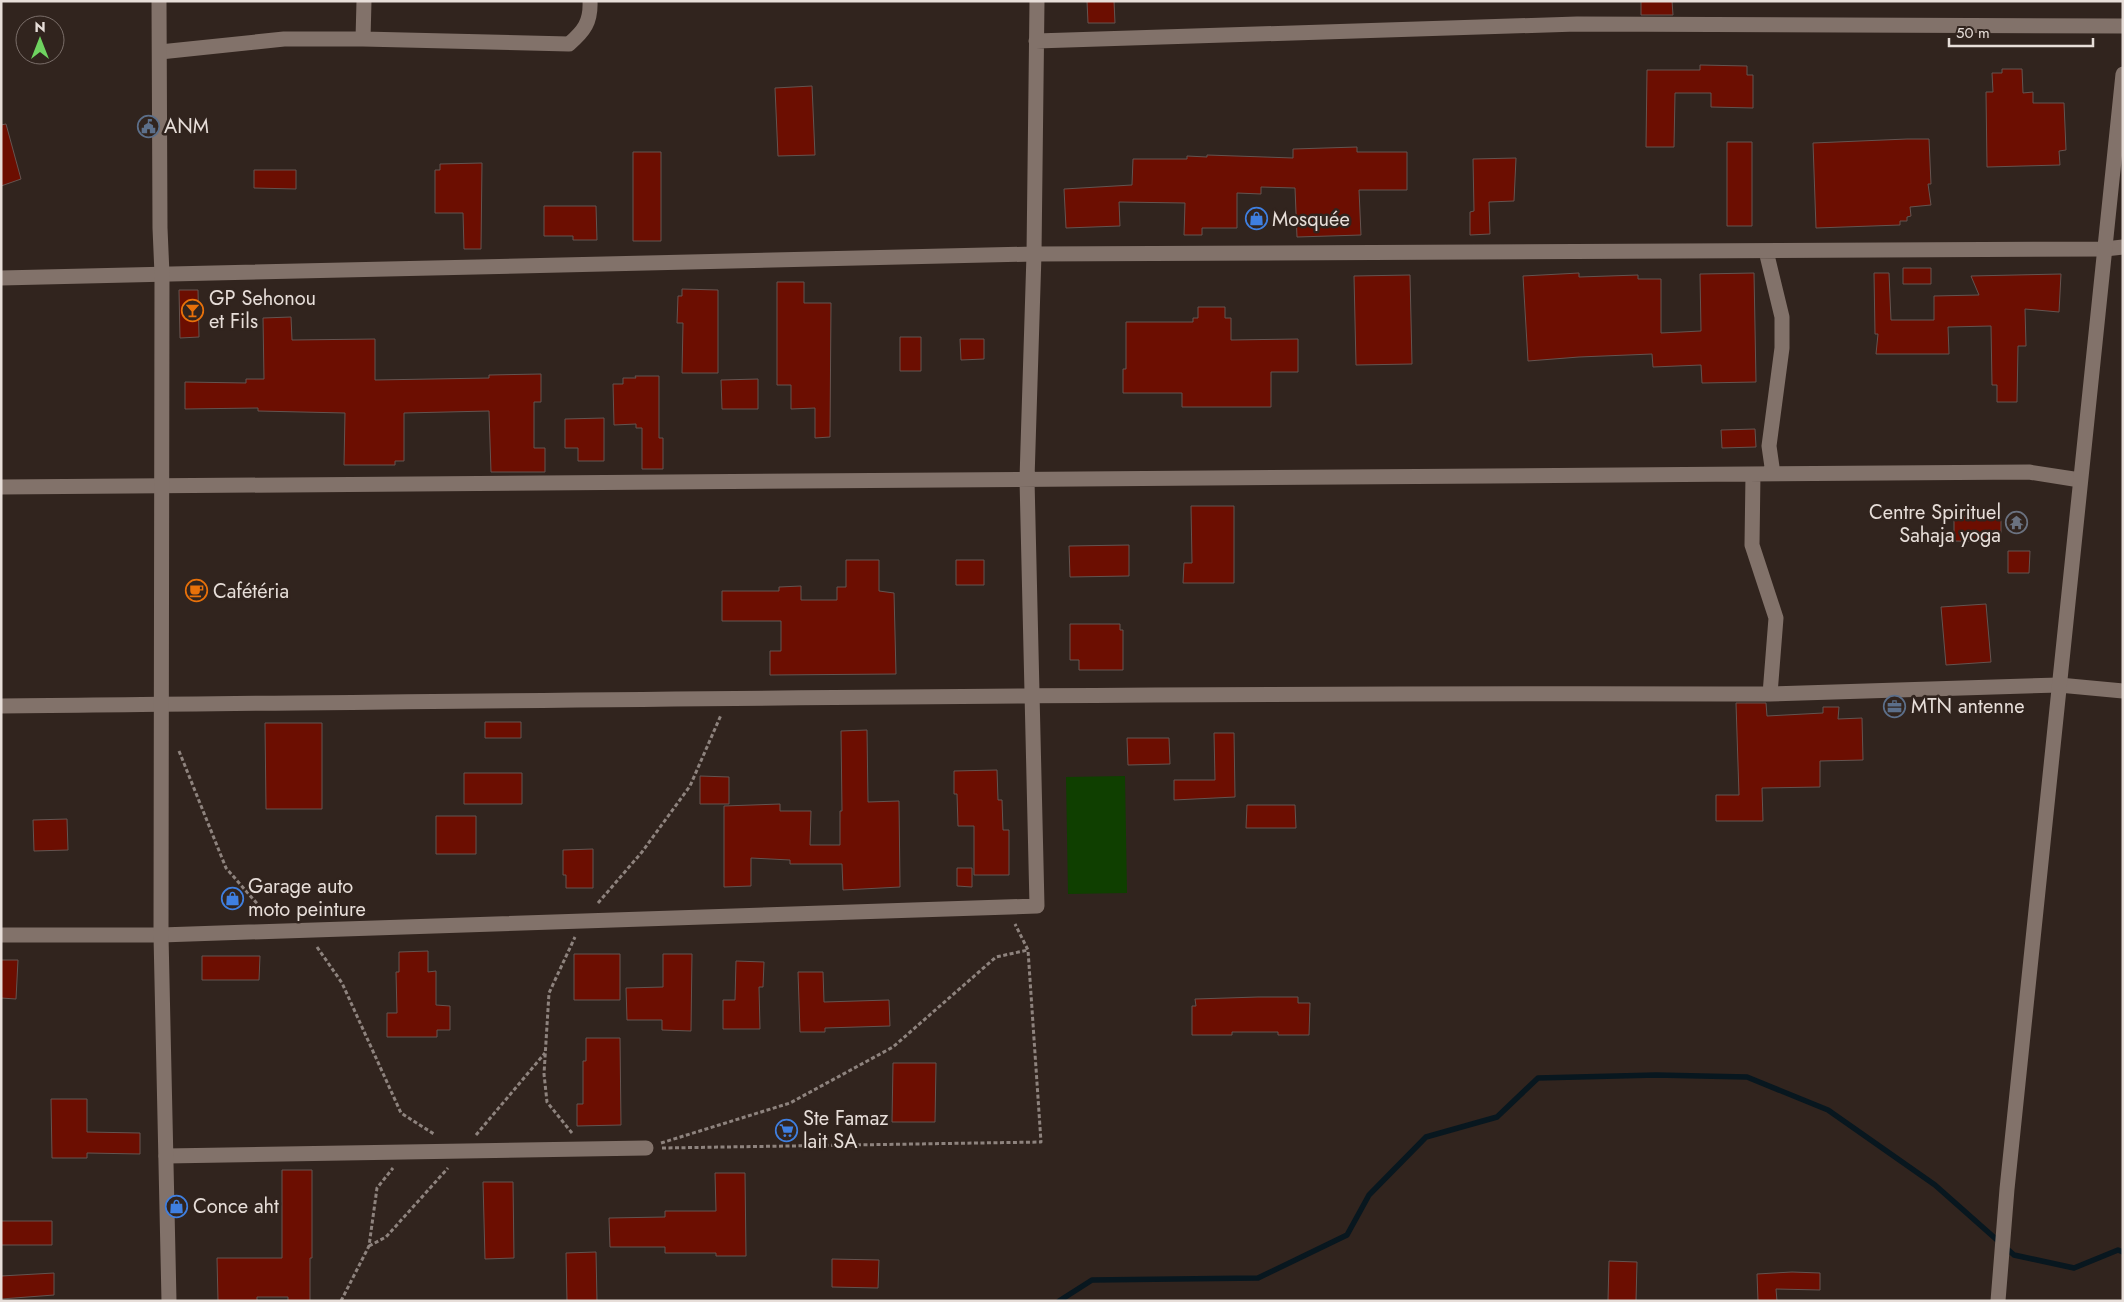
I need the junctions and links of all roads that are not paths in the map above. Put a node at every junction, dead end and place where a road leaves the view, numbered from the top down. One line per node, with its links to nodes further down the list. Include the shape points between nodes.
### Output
1 (159, 1): 8 (street)
2 (364, 1): 6 (street)
3 (590, 1): 6 (street, via 584,31 569,44)
4 (1037, 1): 7 (street)
5 (2123, 26): 7 (street, via 1577,24)
6 (362, 39): 8 (street, via 284,39)
7 (1036, 41): 13 (street)
8 (160, 52): 14 (street)
9 (2123, 74): 11 (street)
10 (2123, 246): 11 (street)
11 (2104, 249): 12 (street); 19 (street)
12 (1766, 250): 13 (street); 17 (street, via 1782,316 1782,348 1770,446)
13 (1034, 254): 14 (street); 18 (street)
14 (162, 274): 15 (street); 20 (street)
15 (1, 278)
16 (1753, 474): 17 (street); 18 (street); 24 (street, via 1752,545 1776,618)
17 (1773, 474): 19 (street, via 2029,472)
18 (1027, 480): 20 (street); 25 (street)
19 (2080, 480): 22 (street)
20 (161, 486): 21 (street); 26 (street)
21 (1, 487)
22 (2059, 685): 23 (street); 24 (street); 33 (street)
23 (2123, 692)
24 (1770, 694): 25 (street)
25 (1034, 696): 26 (street); 29 (street, via 1037,906)
26 (160, 705): 27 (street); 29 (street)
27 (1, 706)
28 (1, 935): 29 (street)
29 (161, 935): 31 (street)
30 (646, 1148): 31 (street)
31 (166, 1156): 32 (street)
32 (169, 1301)
33 (1998, 1301)

